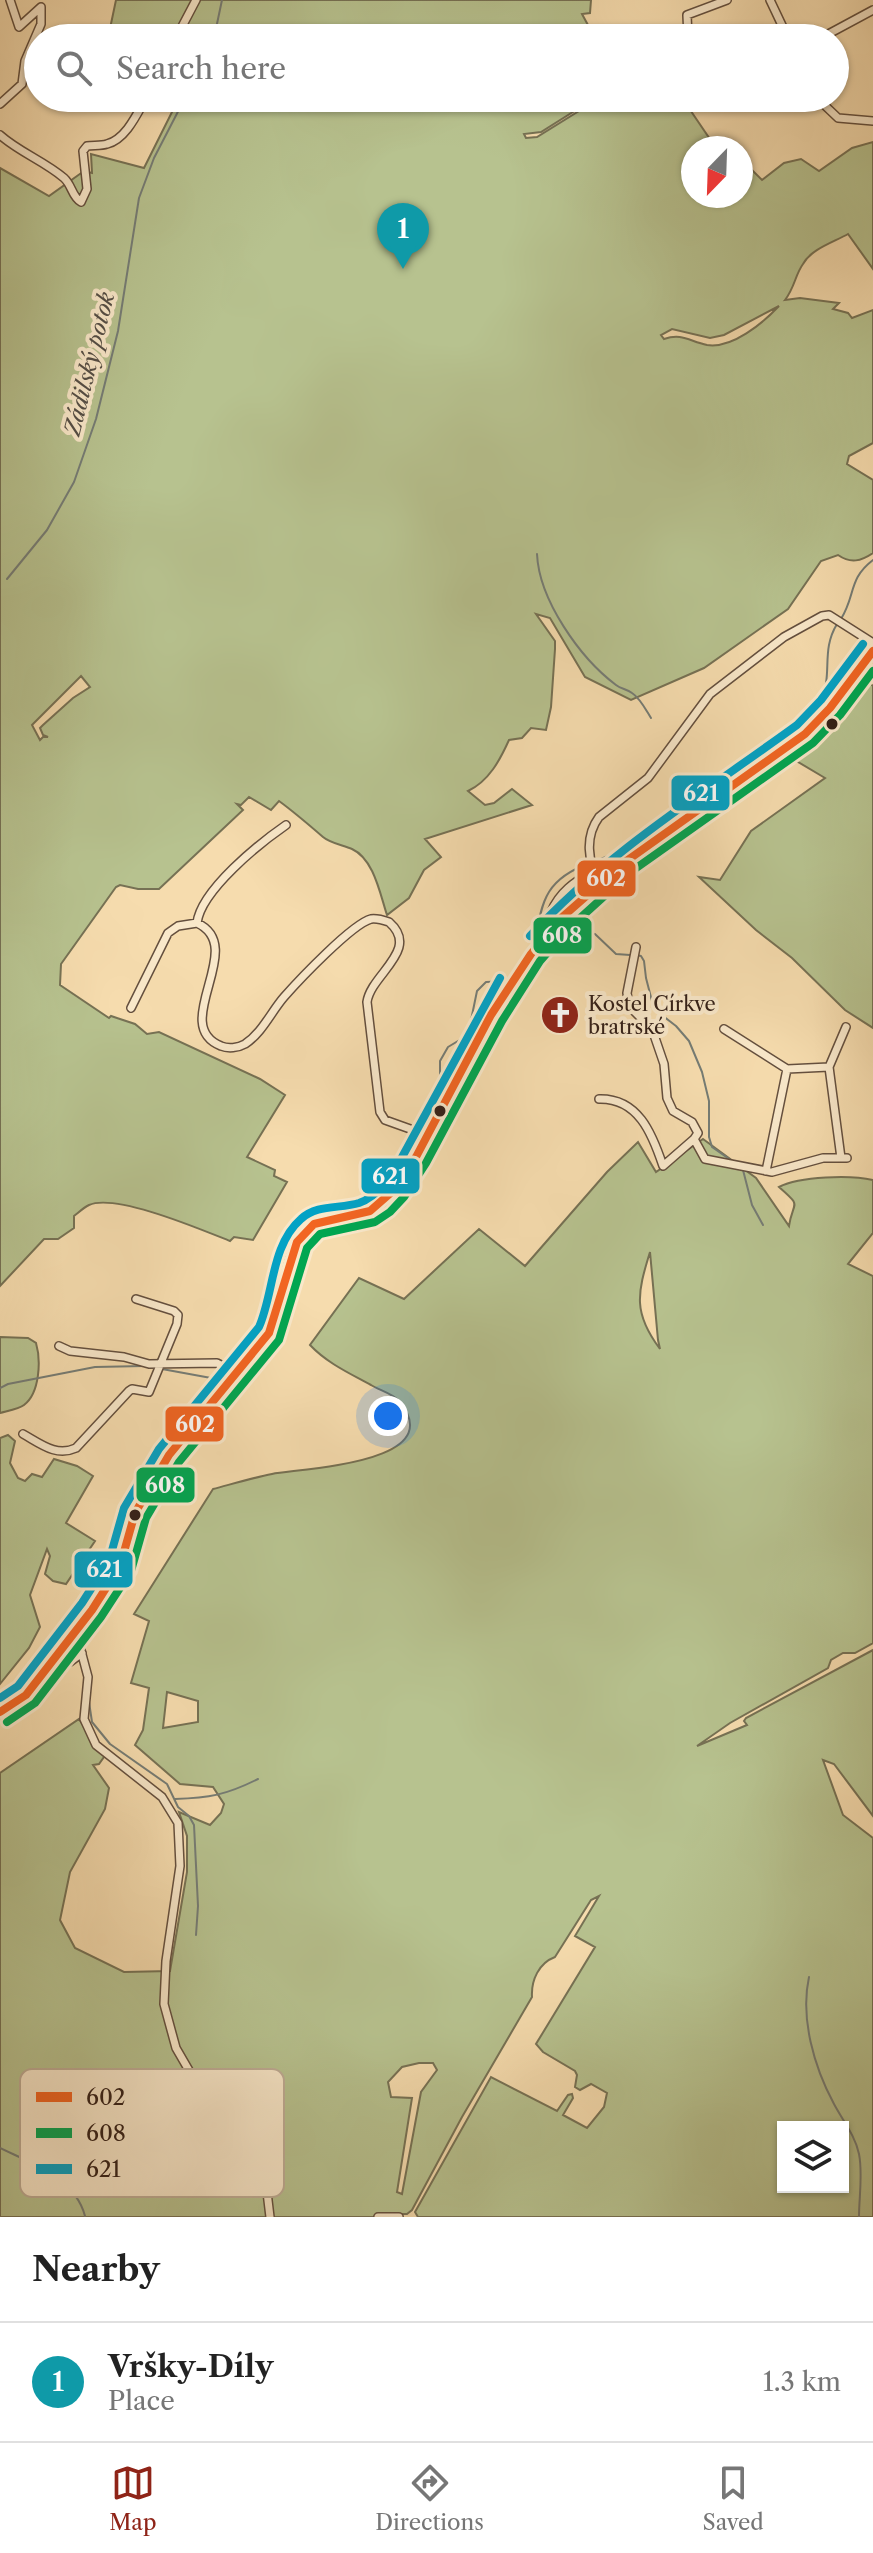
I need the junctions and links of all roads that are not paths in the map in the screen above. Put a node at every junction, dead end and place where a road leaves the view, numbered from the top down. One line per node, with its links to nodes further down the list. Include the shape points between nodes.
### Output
1 (10, 0): 6 (street, via 19,27 41,7)
2 (196, 0): 7 (street)
3 (727, 0): 8 (street, via 687,15)
4 (770, 0): 9 (street)
5 (873, 10): 10 (street)
6 (41, 24)
7 (183, 24)
8 (687, 24)
9 (781, 24)
10 (847, 24)
11 (24, 69): 12 (street, via 22,84)
12 (0, 104)
13 (138, 112): 16 (street, via 116,140 83,151 88,175 81,202 68,181)
14 (830, 112): 15 (street, via 838,118)
15 (873, 121)
16 (0, 135)
17 (873, 643): 20 (street, via 834,617 822,616 784,637 710,694 648,778 599,817 591,834)
18 (873, 651): 21 (street, via 798,739)
19 (274, 820): 22 (street, via 284,827 204,901)
20 (594, 870): 21 (street); 23 (street, via 560,895 551,912)
21 (600, 881): 23 (street)
22 (197, 923): 25 (street, via 168,933); 31 (street, via 216,942 202,1022 210,1039 232,1048 262,1027 284,997 352,930 376,919 394,926 400,939 397,955 368,995 381,1115)
23 (556, 924): 31 (street, via 510,984)
24 (636, 947): 32 (street, via 629,1006 652,1029 664,1064 667,1098 673,1111 692,1122 698,1133)
25 (131, 1008)
26 (846, 1027): 28 (street)
27 (724, 1029): 29 (street)
28 (829, 1067): 29 (street); 33 (street, via 844,1158)
29 (787, 1069): 33 (street)
30 (599, 1099): 32 (street, via 614,1099 634,1109 652,1135 663,1166)
31 (427, 1135): 37 (street, via 401,1181 377,1208 358,1217 318,1222 302,1233 286,1269 272,1328)
32 (694, 1139): 33 (street, via 705,1159)
33 (766, 1171)
34 (136, 1299): 36 (street, via 178,1315)
35 (59, 1346): 36 (street)
36 (159, 1369): 37 (street, via 217,1363); 38 (street, via 149,1392 129,1391 76,1448 56,1452)
37 (231, 1370): 39 (street, via 169,1455 135,1513 115,1576)
38 (23, 1434)
39 (76, 1632): 40 (street); 41 (street)
40 (82, 1653): 41 (street, via 70,1662); 43 (street, via 88,1677 84,1719 96,1745 162,1797 178,1823 180,1866 164,2004 176,2048)
41 (55, 1658): 42 (street, via 26,1695)
42 (0, 1712)
43 (188, 2069)
44 (268, 2197): 45 (street)
45 (270, 2217)
46 (378, 2217): 47 (street)
47 (399, 2217)

